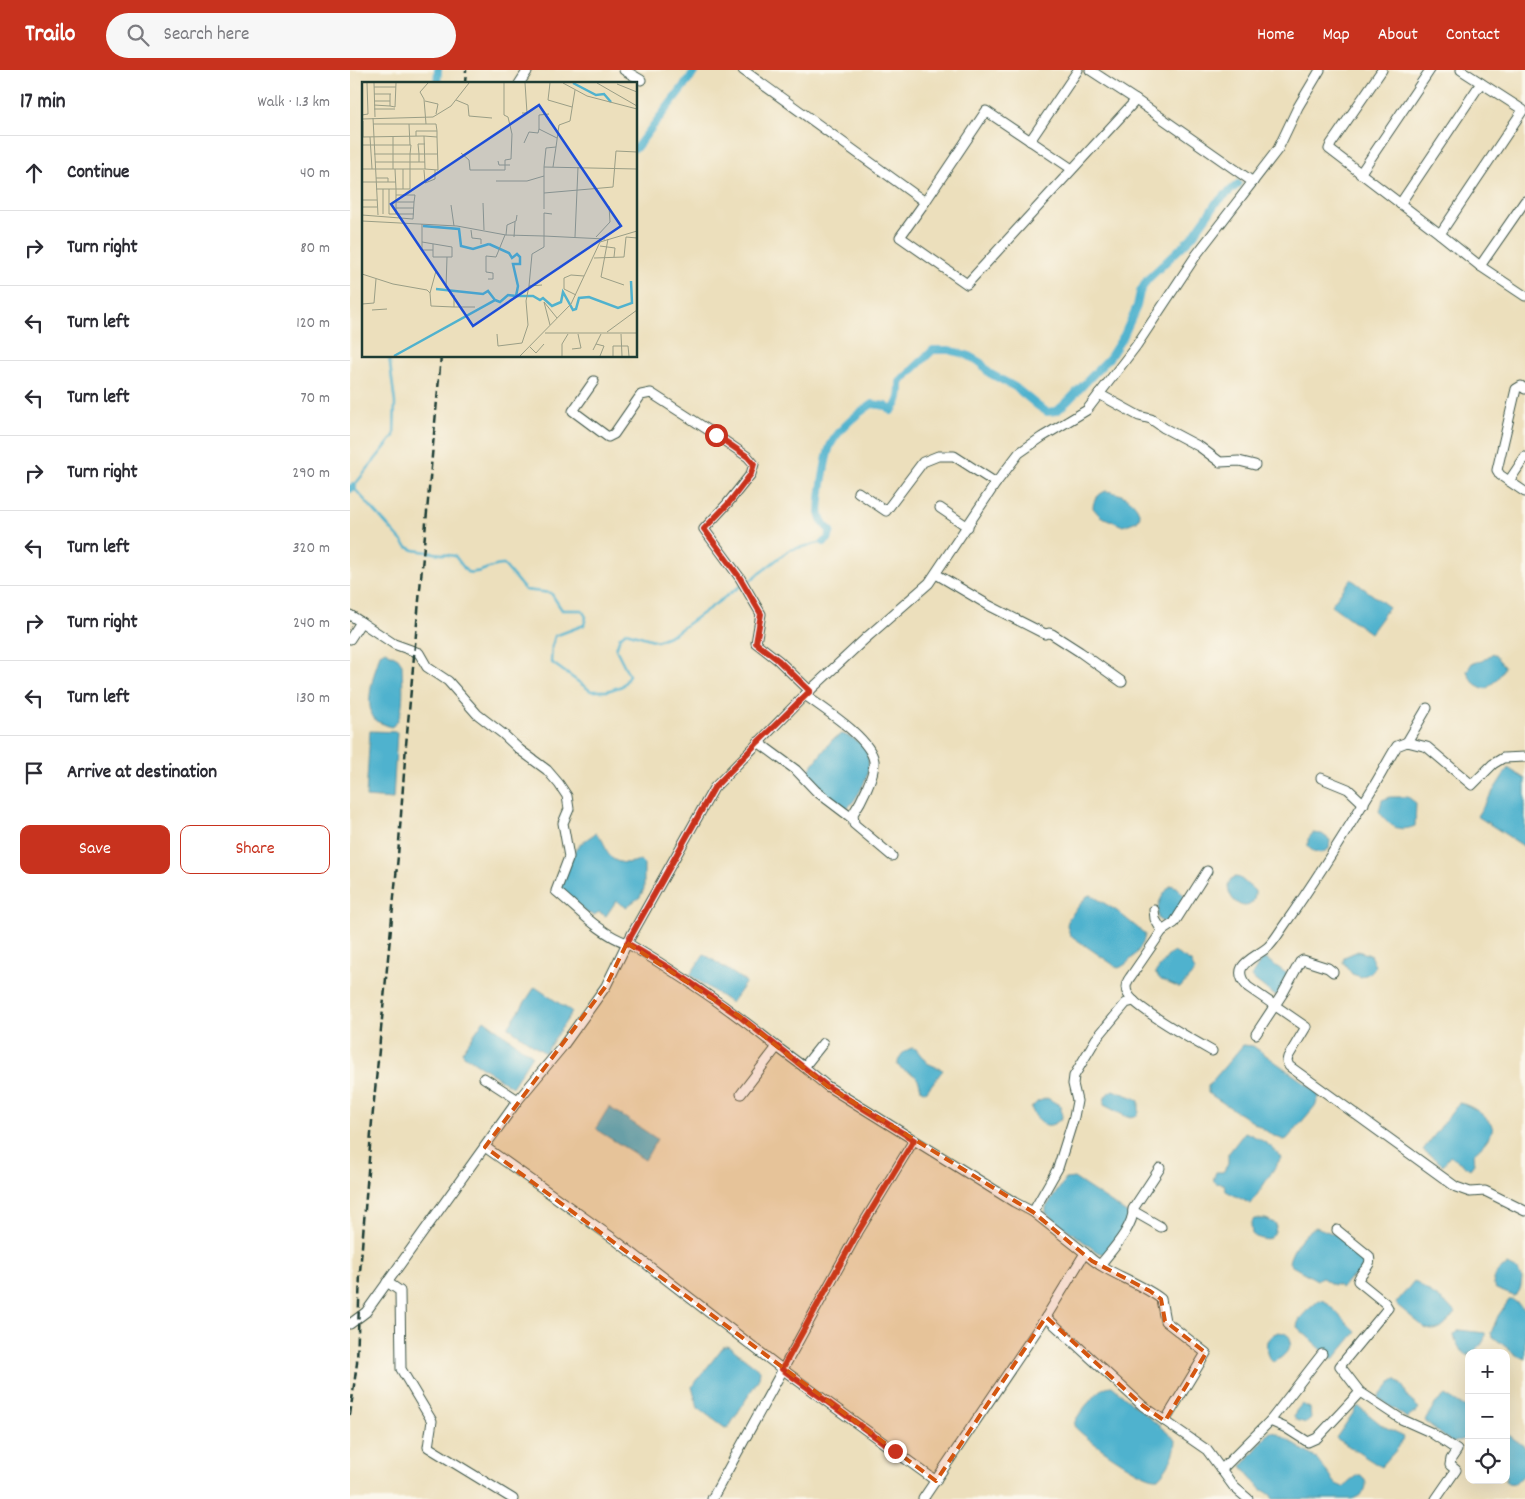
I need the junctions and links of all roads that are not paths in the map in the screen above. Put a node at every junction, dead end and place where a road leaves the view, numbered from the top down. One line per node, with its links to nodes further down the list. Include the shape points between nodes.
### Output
1 (528, 70): 11 (street)
2 (624, 70): 10 (street)
3 (743, 70): 20 (street)
4 (1078, 70): 15 (street)
5 (1090, 70): 13 (street)
6 (1320, 70): 18 (street, via 1278,149)
7 (1382, 70): 17 (street, via 1329,146)
8 (1430, 70): 17 (street)
9 (1462, 70): 12 (street)
10 (641, 80)
11 (520, 82)
12 (1481, 83): 14 (street); 21 (street)
13 (1136, 100): 16 (street); 18 (street)
14 (1524, 111): 22 (street)
15 (1030, 141): 16 (street); 20 (street, via 986,111)
16 (1072, 169): 20 (street, via 967,284 900,237)
17 (1360, 174): 21 (street)
18 (1253, 182): 27 (street, via 1197,254)
19 (1525, 201): 23 (street)
20 (925, 202)
21 (1400, 204): 22 (street)
22 (1440, 234): 23 (street)
23 (1480, 266): 24 (street)
24 (1524, 293)
25 (594, 381): 41 (street, via 573,411 608,437 614,434 641,395 652,393 754,464 751,474 728,504 704,529 740,578 761,614 756,643 778,660)
26 (1524, 385): 30 (street, via 1516,389 1497,470)
27 (1100, 394): 29 (street, via 1139,416 1151,419 1220,462 1239,461); 31 (street, via 1086,410 1019,453)
28 (1525, 457): 30 (street)
29 (1255, 465)
30 (1509, 481): 33 (street)
31 (996, 483): 32 (street, via 954,456 938,456 923,462 886,511); 35 (street)
32 (858, 492)
33 (1525, 492)
34 (940, 508): 35 (street)
35 (968, 527): 36 (street)
36 (936, 574): 40 (street, via 990,606 1045,634 1052,634); 41 (street, via 929,584)
37 (350, 615): 38 (street)
38 (360, 622): 39 (street); 53 (street, via 394,644 419,653 427,667 448,681 477,714 547,770 559,784 567,796 569,809 563,824 569,857 556,891 596,925)
39 (350, 639)
40 (1122, 682)
41 (808, 693): 43 (street); 48 (street, via 864,741 874,761)
42 (1427, 708): 44 (street)
43 (758, 742): 48 (street); 53 (street, via 714,788)
44 (1407, 742): 45 (street, via 1427,747 1472,784 1503,758); 47 (street, via 1397,746)
45 (1525, 757)
46 (1320, 778): 47 (street, via 1348,790)
47 (1364, 804): 56 (street, via 1269,946 1242,968 1242,981)
48 (853, 819): 49 (street, via 854,824)
49 (892, 856)
50 (1207, 871): 52 (street, via 1174,923)
51 (1154, 910): 52 (street)
52 (1162, 932): 55 (street, via 1127,981 1127,994)
53 (627, 943): 59 (street, via 704,991); 64 (street, via 606,986)
54 (1333, 972): 56 (street, via 1302,960)
55 (1134, 1001): 60 (street); 70 (street, via 1126,1003 1100,1033 1074,1076 1077,1101 1074,1117 1058,1168)
56 (1275, 1006): 57 (street); 68 (street, via 1306,1027 1288,1057 1289,1066 1456,1187 1470,1192 1485,1191)
57 (1256, 1034)
58 (823, 1043): 61 (street)
59 (777, 1047): 61 (street); 63 (street)
60 (1212, 1051)
61 (804, 1067): 65 (street, via 827,1086)
62 (484, 1078): 64 (street)
63 (741, 1094)
64 (518, 1100): 66 (street)
65 (914, 1140): 70 (street); 79 (street, via 858,1232)
66 (485, 1147): 75 (street); 79 (street, via 614,1239)
67 (1160, 1168): 69 (street)
68 (1525, 1210)
69 (1134, 1211): 71 (street); 74 (street, via 1125,1232)
70 (1033, 1212): 73 (street)
71 (1161, 1227)
72 (1337, 1230): 80 (street, via 1369,1256 1369,1264 1358,1281 1388,1308 1340,1366)
73 (1085, 1253): 74 (street); 76 (street)
74 (1100, 1265): 81 (street, via 1161,1300 1165,1321 1206,1353)
75 (387, 1282): 77 (street, via 366,1312); 85 (street, via 400,1291 401,1369 432,1421 428,1447)
76 (1046, 1317): 81 (street, via 1143,1406); 84 (street)
77 (352, 1319)
78 (1322, 1354): 82 (street)
79 (782, 1369): 84 (street); 86 (street)
80 (1360, 1392): 82 (street, via 1317,1438 1308,1442); 89 (street, via 1456,1450 1450,1465 1456,1470)
81 (1165, 1421): 83 (street, via 1206,1450)
82 (1270, 1421): 83 (street)
83 (1221, 1470): 88 (street)
84 (936, 1481): 87 (street)
85 (514, 1499)
86 (712, 1499)
87 (923, 1499)
88 (1248, 1499)
89 (1436, 1499)

